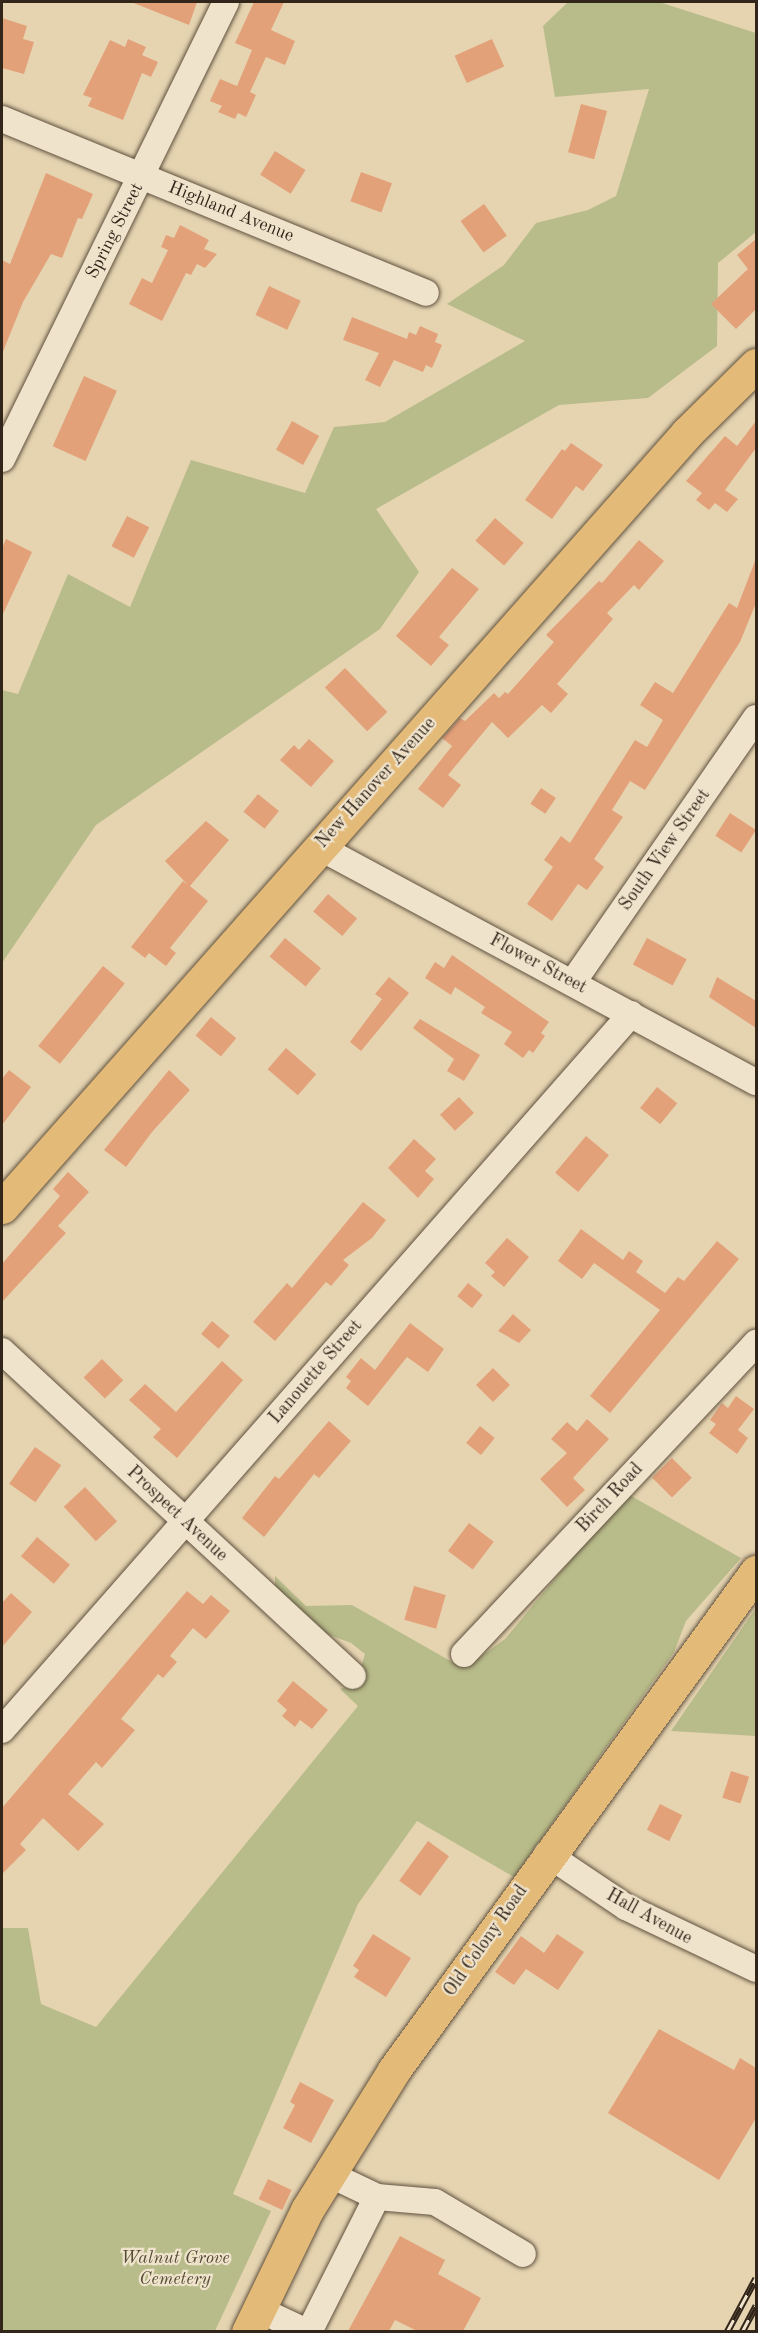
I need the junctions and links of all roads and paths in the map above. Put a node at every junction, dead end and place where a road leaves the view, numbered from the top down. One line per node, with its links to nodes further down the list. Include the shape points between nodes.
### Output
1 (226, 2): 3 (street, Spring Street)
2 (2, 118): 3 (street, Highland Avenue)
3 (143, 176): 4 (street, Highland Avenue); 6 (street, Spring Street)
4 (426, 293)
5 (756, 365): 8 (main road, New Hanover Avenue, via 687,433)
6 (2, 459)
7 (756, 718): 9 (street, South View Street)
8 (319, 847): 9 (street, Flower Street); 12 (main road, New Hanover Avenue)
9 (573, 982): 10 (street, Flower Street)
10 (631, 1014): 11 (street, Flower Street); 15 (street, Lanouette Street)
11 (756, 1082)
12 (2, 1207)
13 (756, 1343): 17 (street, Birch Road)
14 (2, 1351): 15 (street, Prospect Avenue)
15 (185, 1522): 18 (street, Prospect Avenue); 19 (street, Lanouette Street)
16 (756, 1572): 20 (main road, Old Colony Road)
17 (464, 1654)
18 (353, 1676)
19 (2, 1730)
20 (547, 1854): 21 (street, Hall Avenue, via 626,1907); 22 (main road, Old Colony Road, via 394,2070)
21 (756, 1969)
22 (329, 2174): 23 (street); 25 (main road, Old Colony Road)
23 (377, 2197): 24 (street, via 435,2202); 26 (street)
24 (523, 2254)
25 (253, 2320): 26 (street)
26 (308, 2331)

